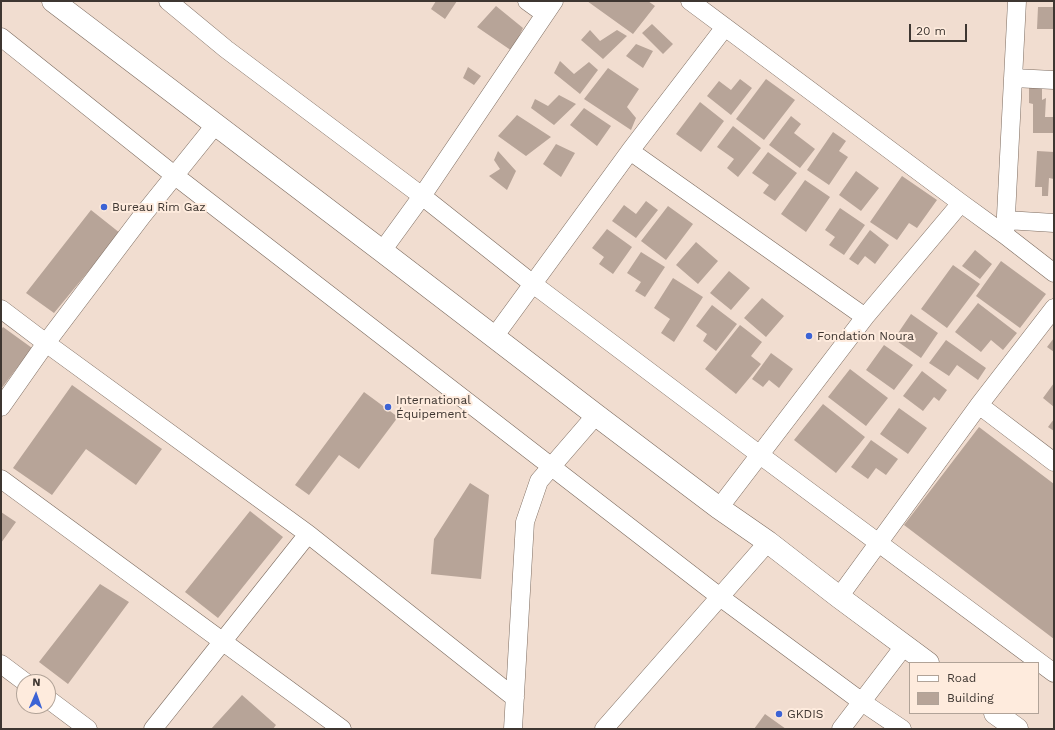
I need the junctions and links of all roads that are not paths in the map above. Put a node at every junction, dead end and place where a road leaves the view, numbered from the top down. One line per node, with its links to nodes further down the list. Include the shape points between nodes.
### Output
1 (53, 1): 11 (main road)
2 (168, 1): 14 (street, via 226,49)
3 (527, 1): 6 (street)
4 (690, 1): 7 (street)
5 (1017, 1): 9 (street)
6 (550, 7): 14 (street)
7 (725, 27): 12 (street); 15 (street)
8 (1, 37): 13 (street)
9 (1013, 78): 10 (street); 17 (street)
10 (1054, 80)
11 (216, 124): 13 (street); 18 (main road)
12 (630, 151): 20 (street); 23 (street)
13 (174, 175): 25 (street); 31 (street)
14 (422, 196): 18 (street); 20 (street)
15 (961, 203): 17 (street); 23 (street)
16 (1054, 223): 17 (street)
17 (1006, 228): 19 (street)
18 (382, 251): 24 (main road)
19 (1054, 273)
20 (533, 284): 24 (street); 29 (street)
21 (1054, 308): 26 (street)
22 (1, 309): 25 (street)
23 (865, 317): 29 (street)
24 (494, 336): 28 (main road)
25 (46, 343): 27 (street); 34 (street)
26 (979, 406): 30 (street); 36 (street)
27 (1, 407)
28 (596, 415): 31 (street); 33 (main road)
29 (760, 455): 33 (street); 36 (street)
30 (1054, 462)
31 (551, 466): 37 (street); 45 (street, via 539,481 525,522)
32 (1, 479): 39 (street)
33 (719, 508): 35 (main road)
34 (308, 534): 39 (street); 45 (street)
35 (768, 542): 37 (street); 38 (main road)
36 (879, 542): 38 (street); 43 (street)
37 (720, 597): 46 (street); 53 (street)
38 (838, 597): 40 (main road)
39 (223, 641): 50 (street); 51 (street)
40 (905, 646): 41 (main road); 46 (street)
41 (927, 662)
42 (1, 664): 44 (street)
43 (1054, 673)
44 (16, 675)
45 (514, 698): 52 (street)
46 (862, 702): 54 (street); 55 (street)
47 (56, 705): 49 (street)
48 (996, 714): 56 (main road)
49 (88, 729)
50 (153, 729)
51 (342, 729)
52 (513, 729)
53 (604, 729)
54 (841, 729)
55 (902, 729)
56 (1017, 729)

